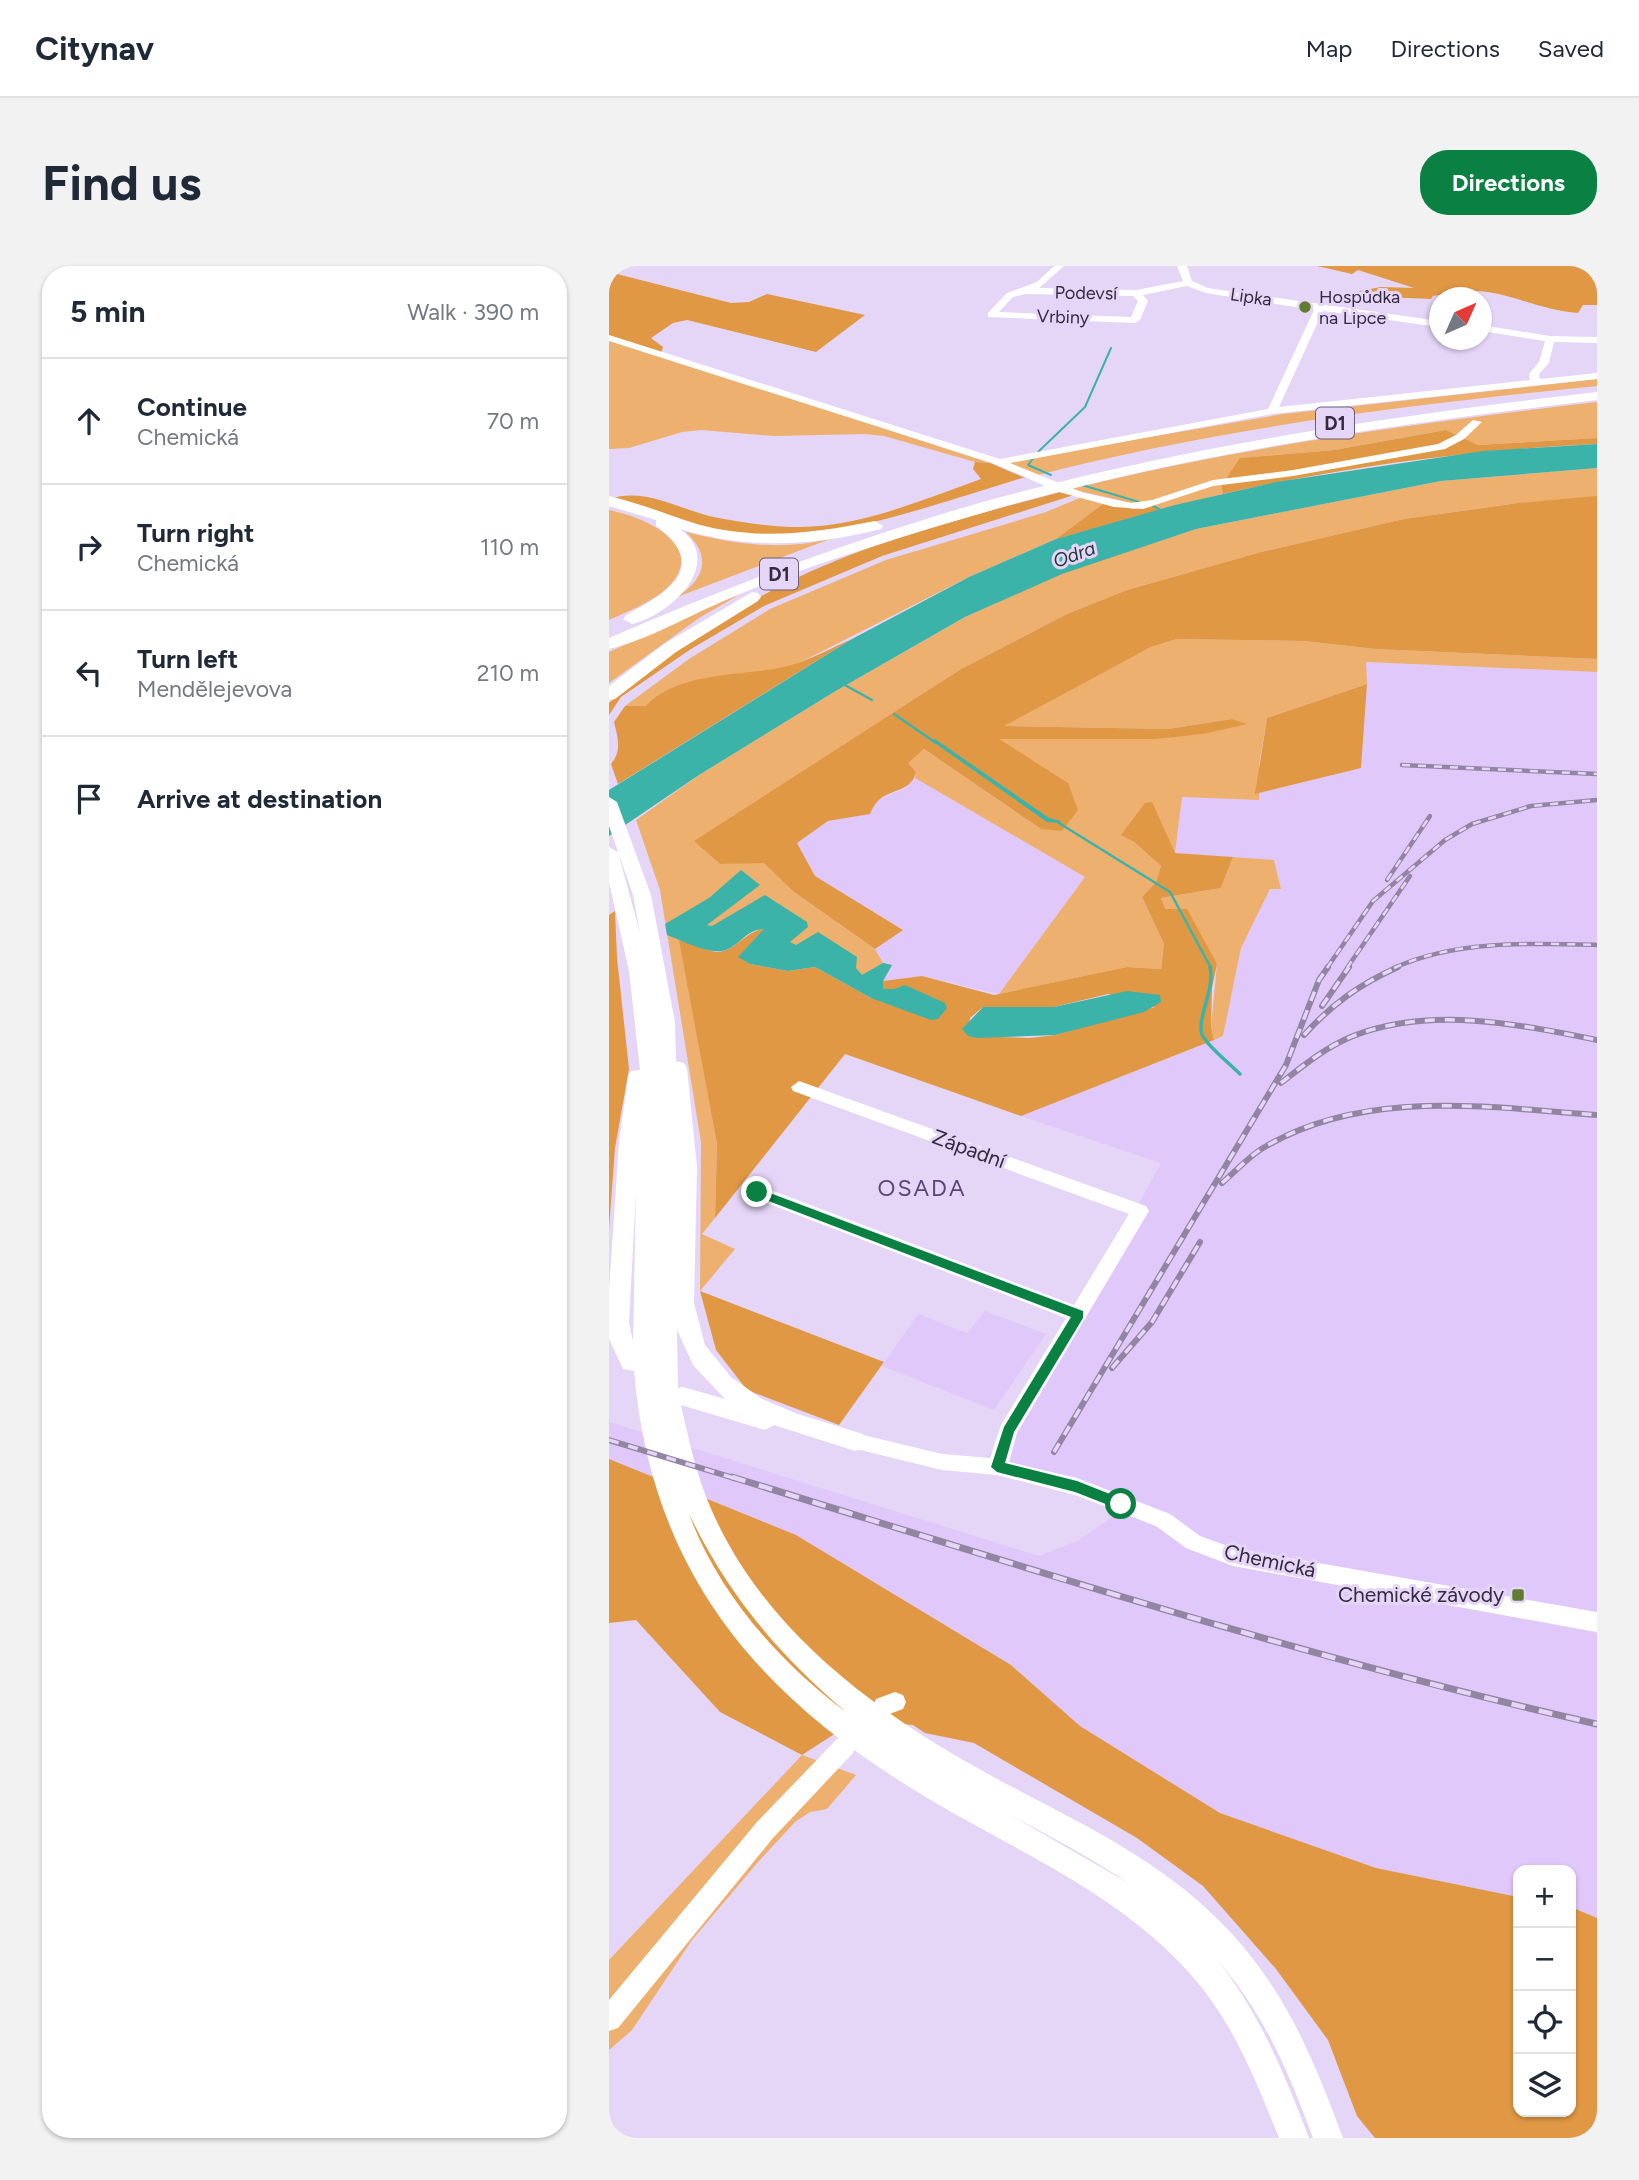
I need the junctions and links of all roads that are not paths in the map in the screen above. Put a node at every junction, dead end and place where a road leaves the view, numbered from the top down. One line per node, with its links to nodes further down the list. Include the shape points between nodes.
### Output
1 (1059, 266): 4 (street)
2 (1182, 266): 3 (street)
3 (1188, 283): 5 (street, Podevsí); 6 (street, Lipka, via 1206,290)
4 (1026, 291): 5 (street, Podevsí); 7 (street, Podevsí, via 1010,295)
5 (1136, 293): 8 (street, via 1143,307)
6 (1320, 306): 9 (street, Lipka); 19 (street)
7 (991, 315): 8 (street, Vrbiny)
8 (1135, 320): 11 (street)
9 (1429, 322)
10 (1492, 330): 13 (street)
11 (1123, 331)
12 (609, 338): 21 (street)
13 (1549, 339): 14 (street); 16 (street, via 1544,363 1534,374)
14 (1597, 340)
15 (1597, 376): 16 (street)
16 (1536, 382): 19 (street)
17 (1597, 390): 22 (highway, D1, via 1313,427)
18 (1597, 396): 22 (highway, D1, via 1283,438)
19 (1272, 411): 21 (street)
20 (1477, 422): 21 (street, via 1441,447 1211,483 1150,505 1127,505 1080,494)
21 (999, 461)
22 (1082, 476): 23 (highway, D1)
23 (1021, 492): 24 (highway, D1); 26 (highway, D1)
24 (974, 501): 25 (highway, via 881,525 777,542 734,538); 27 (highway, D1, via 781,565)
25 (609, 503): 27 (highway, via 667,526 686,542 692,562 675,592)
26 (953, 515): 28 (highway, D1, via 779,574); 29 (highway, via 773,586)
27 (609, 632)
28 (609, 644)
29 (648, 664): 30 (highway); 31 (highway)
30 (609, 690)
31 (609, 695)
32 (609, 802): 34 (main road, via 642,895)
33 (609, 852): 34 (main road)
34 (647, 973): 35 (main road); 36 (main road)
35 (665, 1022): 39 (main road, via 668,1091); 43 (main road, via 686,1113 684,1290 687,1325 696,1349 707,1367 743,1399 779,1417)
36 (648, 1040): 39 (main road); 41 (main road, via 629,1142 623,1216 618,1323 619,1338)
37 (799, 1087): 40 (street, Západní, via 1140,1211)
38 (757, 1192): 40 (street)
39 (655, 1239): 47 (main road, via 644,1381 648,1418 665,1485 693,1552 717,1594 811,1702 857,1738)
40 (1079, 1315): 44 (street, via 1008,1431)
41 (631, 1363)
42 (683, 1396): 43 (main road)
43 (855, 1441): 44 (street, Chemická, via 942,1462)
44 (997, 1467): 45 (street, Chemická, via 1077,1487 1163,1520 1193,1542 1233,1557)
45 (1597, 1622)
46 (845, 1746): 48 (street, via 765,1830)
47 (908, 1756): 49 (main road, via 1108,1886 1178,1941 1240,2015); 50 (main road, via 978,1784 1091,1843 1146,1878 1197,1919 1243,1970 1285,2034 1310,2085)
48 (609, 2019)
49 (1294, 2138)
50 (1328, 2138)

